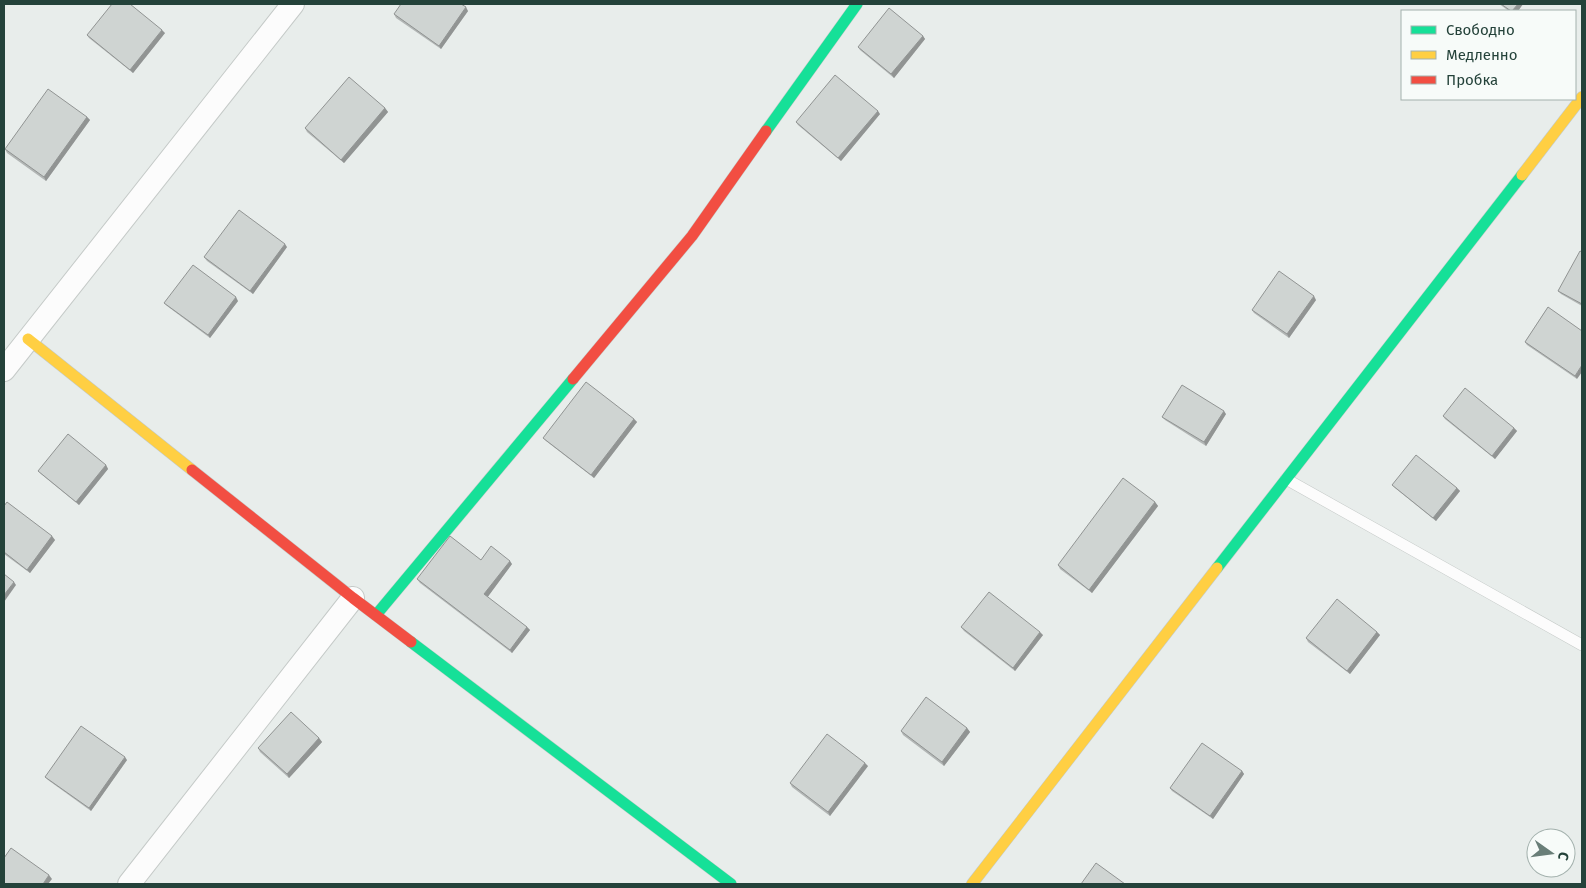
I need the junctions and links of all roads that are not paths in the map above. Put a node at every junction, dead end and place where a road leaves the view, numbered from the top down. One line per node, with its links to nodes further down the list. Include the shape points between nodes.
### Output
1 (293, 4): 4 (street)
2 (858, 4): 8 (street, via 692,236)
3 (1582, 97): 6 (street)
4 (28, 339): 5 (street); 7 (street)
5 (4, 370)
6 (1286, 479): 9 (lane); 12 (street)
7 (354, 598): 8 (street); 10 (street)
8 (376, 615): 11 (street)
9 (1582, 645)
10 (129, 884)
11 (731, 884)
12 (972, 884)

